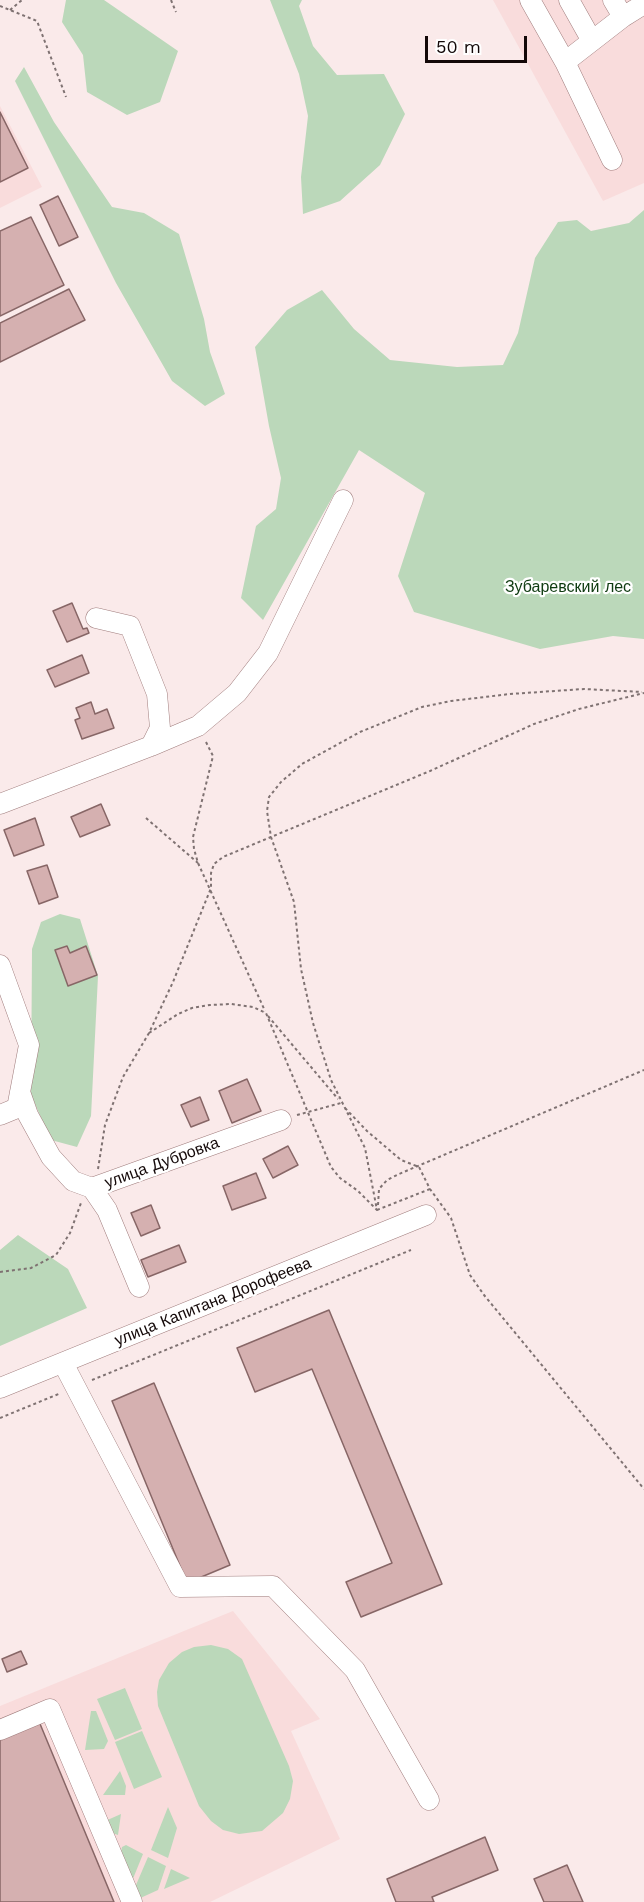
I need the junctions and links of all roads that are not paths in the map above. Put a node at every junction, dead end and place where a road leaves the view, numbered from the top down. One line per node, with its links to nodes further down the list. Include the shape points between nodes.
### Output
1 (531, 0): 6 (street)
2 (569, 0): 5 (street)
3 (644, 3): 4 (street)
4 (618, 8): 5 (street)
5 (591, 41): 6 (street)
6 (565, 62): 7 (street)
7 (612, 160)
8 (344, 500): 10 (street, via 268,653 237,693 198,726)
9 (96, 618): 10 (street, via 130,626 157,694 160,728)
10 (151, 746): 11 (street)
11 (0, 804)
12 (0, 965): 13 (street, via 29,1045)
13 (20, 1092): 14 (street, via 16,1108); 16 (street, улица Дубровка, via 51,1157 73,1181)
14 (0, 1115)
15 (281, 1120): 16 (street, улица Дубровка)
16 (92, 1188): 18 (street, via 107,1210)
17 (426, 1215): 19 (street, улица Капитана Дорофеева)
18 (139, 1287)
19 (63, 1363): 20 (street, улица Капитана Дорофеева); 22 (street, via 180,1587 273,1586 355,1670)
20 (0, 1388)
21 (0, 1730): 23 (street, via 50,1709)
22 (429, 1800)
23 (132, 1902)

